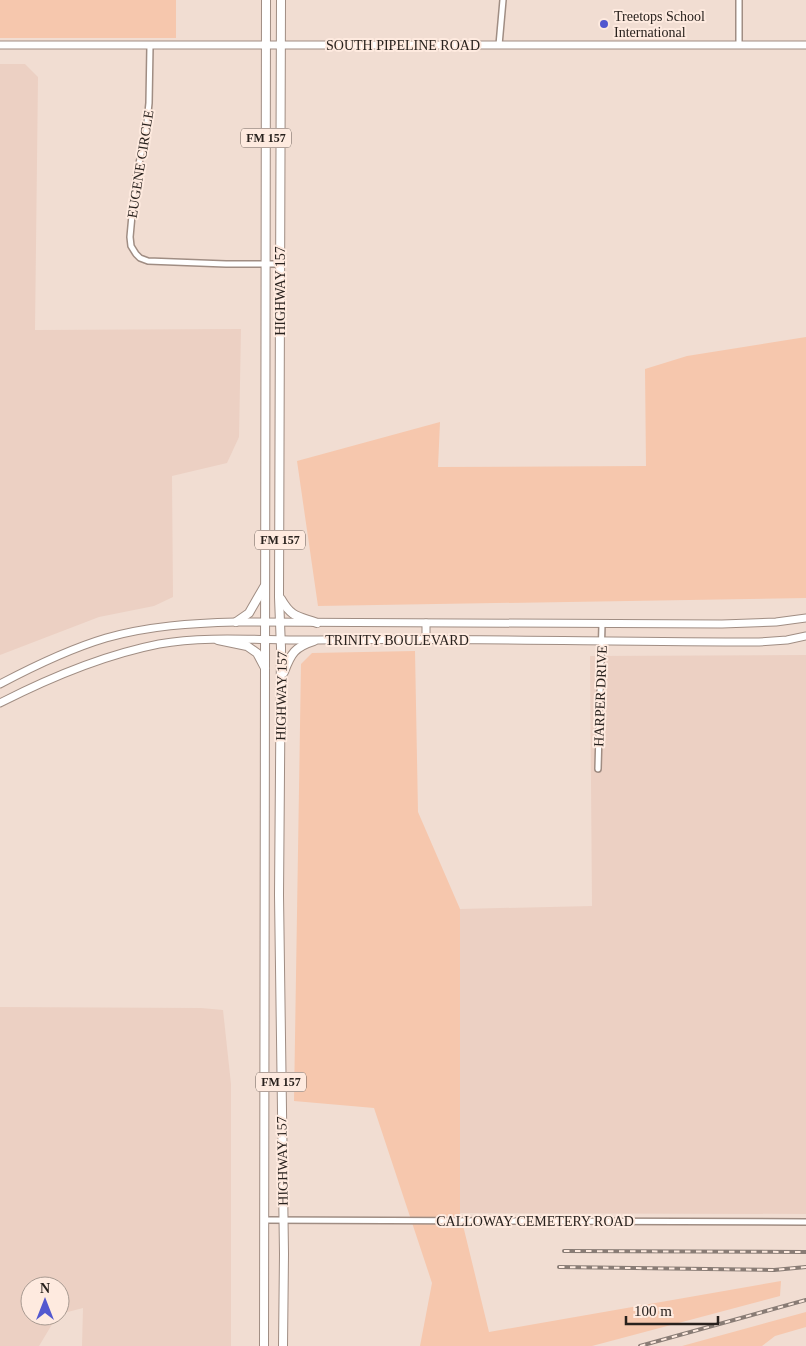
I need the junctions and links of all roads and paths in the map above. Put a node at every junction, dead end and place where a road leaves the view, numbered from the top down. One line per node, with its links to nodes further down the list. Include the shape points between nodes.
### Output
1 (266, 0): 10 (main road, FM 157)
2 (281, 0): 11 (main road, FM 157)
3 (503, 0): 7 (street)
4 (739, 0): 5 (street)
5 (739, 44): 7 (main road, SOUTH PIPELINE ROAD); 8 (main road, SOUTH PIPELINE ROAD)
6 (0, 45): 9 (main road, SOUTH PIPELINE ROAD)
7 (499, 45): 11 (main road, SOUTH PIPELINE ROAD)
8 (806, 45)
9 (150, 46): 10 (main road, SOUTH PIPELINE ROAD); 12 (street, EUGENE CIRCLE, via 149,103 135,182 131,246 140,258 148,261)
10 (267, 46): 11 (main road, SOUTH PIPELINE ROAD); 12 (main road, HIGHWAY 157 / FM 157)
11 (281, 46): 13 (main road, HIGHWAY 157 / FM 157)
12 (265, 263): 13 (street, EUGENE CIRCLE); 14 (main road, HIGHWAY 157 / FM 157)
13 (281, 264): 15 (main road, HIGHWAY 157 / FM 157)
14 (265, 585): 17 (main road, via 249,613); 18 (main road, HIGHWAY 157 / FM 157)
15 (279, 597): 19 (main road, HIGHWAY 157 / FM 157); 20 (main road, via 298,617)
16 (806, 618): 22 (main road, TRINITY BOULEVARD, via 722,624)
17 (236, 622): 18 (main road, TRINITY BOULEVARD); 32 (main road, TRINITY BOULEVARD, via 176,625 106,638 65,652)
18 (265, 623): 19 (main road, TRINITY BOULEVARD); 26 (main road, HIGHWAY 157 / FM 157)
19 (281, 623): 20 (main road, TRINITY BOULEVARD); 28 (main road, HIGHWAY 157 / FM 157)
20 (317, 623): 21 (main road, TRINITY BOULEVARD)
21 (426, 623): 22 (main road, TRINITY BOULEVARD); 24 (main road)
22 (602, 624): 29 (street, HARPER DRIVE)
23 (806, 636): 29 (main road, TRINITY BOULEVARD, via 759,642)
24 (426, 639): 27 (main road, TRINITY BOULEVARD); 29 (main road, TRINITY BOULEVARD)
25 (218, 640): 26 (main road, TRINITY BOULEVARD); 30 (main road, via 247,646 257,653); 33 (main road, TRINITY BOULEVARD, via 136,649 71,670)
26 (266, 640): 28 (main road, TRINITY BOULEVARD); 30 (main road, HIGHWAY 157 / FM 157)
27 (314, 640): 28 (main road, TRINITY BOULEVARD); 31 (main road, via 296,648)
28 (281, 641): 31 (main road, HIGHWAY 157 / FM 157)
29 (602, 641): 34 (street, HARPER DRIVE)
30 (266, 670): 35 (main road, HIGHWAY 157 / FM 157)
31 (282, 678): 36 (main road, HIGHWAY 157 / FM 157)
32 (0, 684)
33 (0, 703)
34 (598, 768)
35 (264, 884): 36 (main road); 37 (main road, HIGHWAY 157 / FM 157)
36 (279, 884): 38 (main road, HIGHWAY 157 / FM 157)
37 (264, 1220): 38 (street, CALLOWAY CEMETERY ROAD); 40 (main road, HIGHWAY 157 / FM 157)
38 (283, 1220): 39 (street, CALLOWAY CEMETERY ROAD); 41 (main road, HIGHWAY 157 / FM 157)
39 (806, 1222)
40 (264, 1346)
41 (283, 1346)

